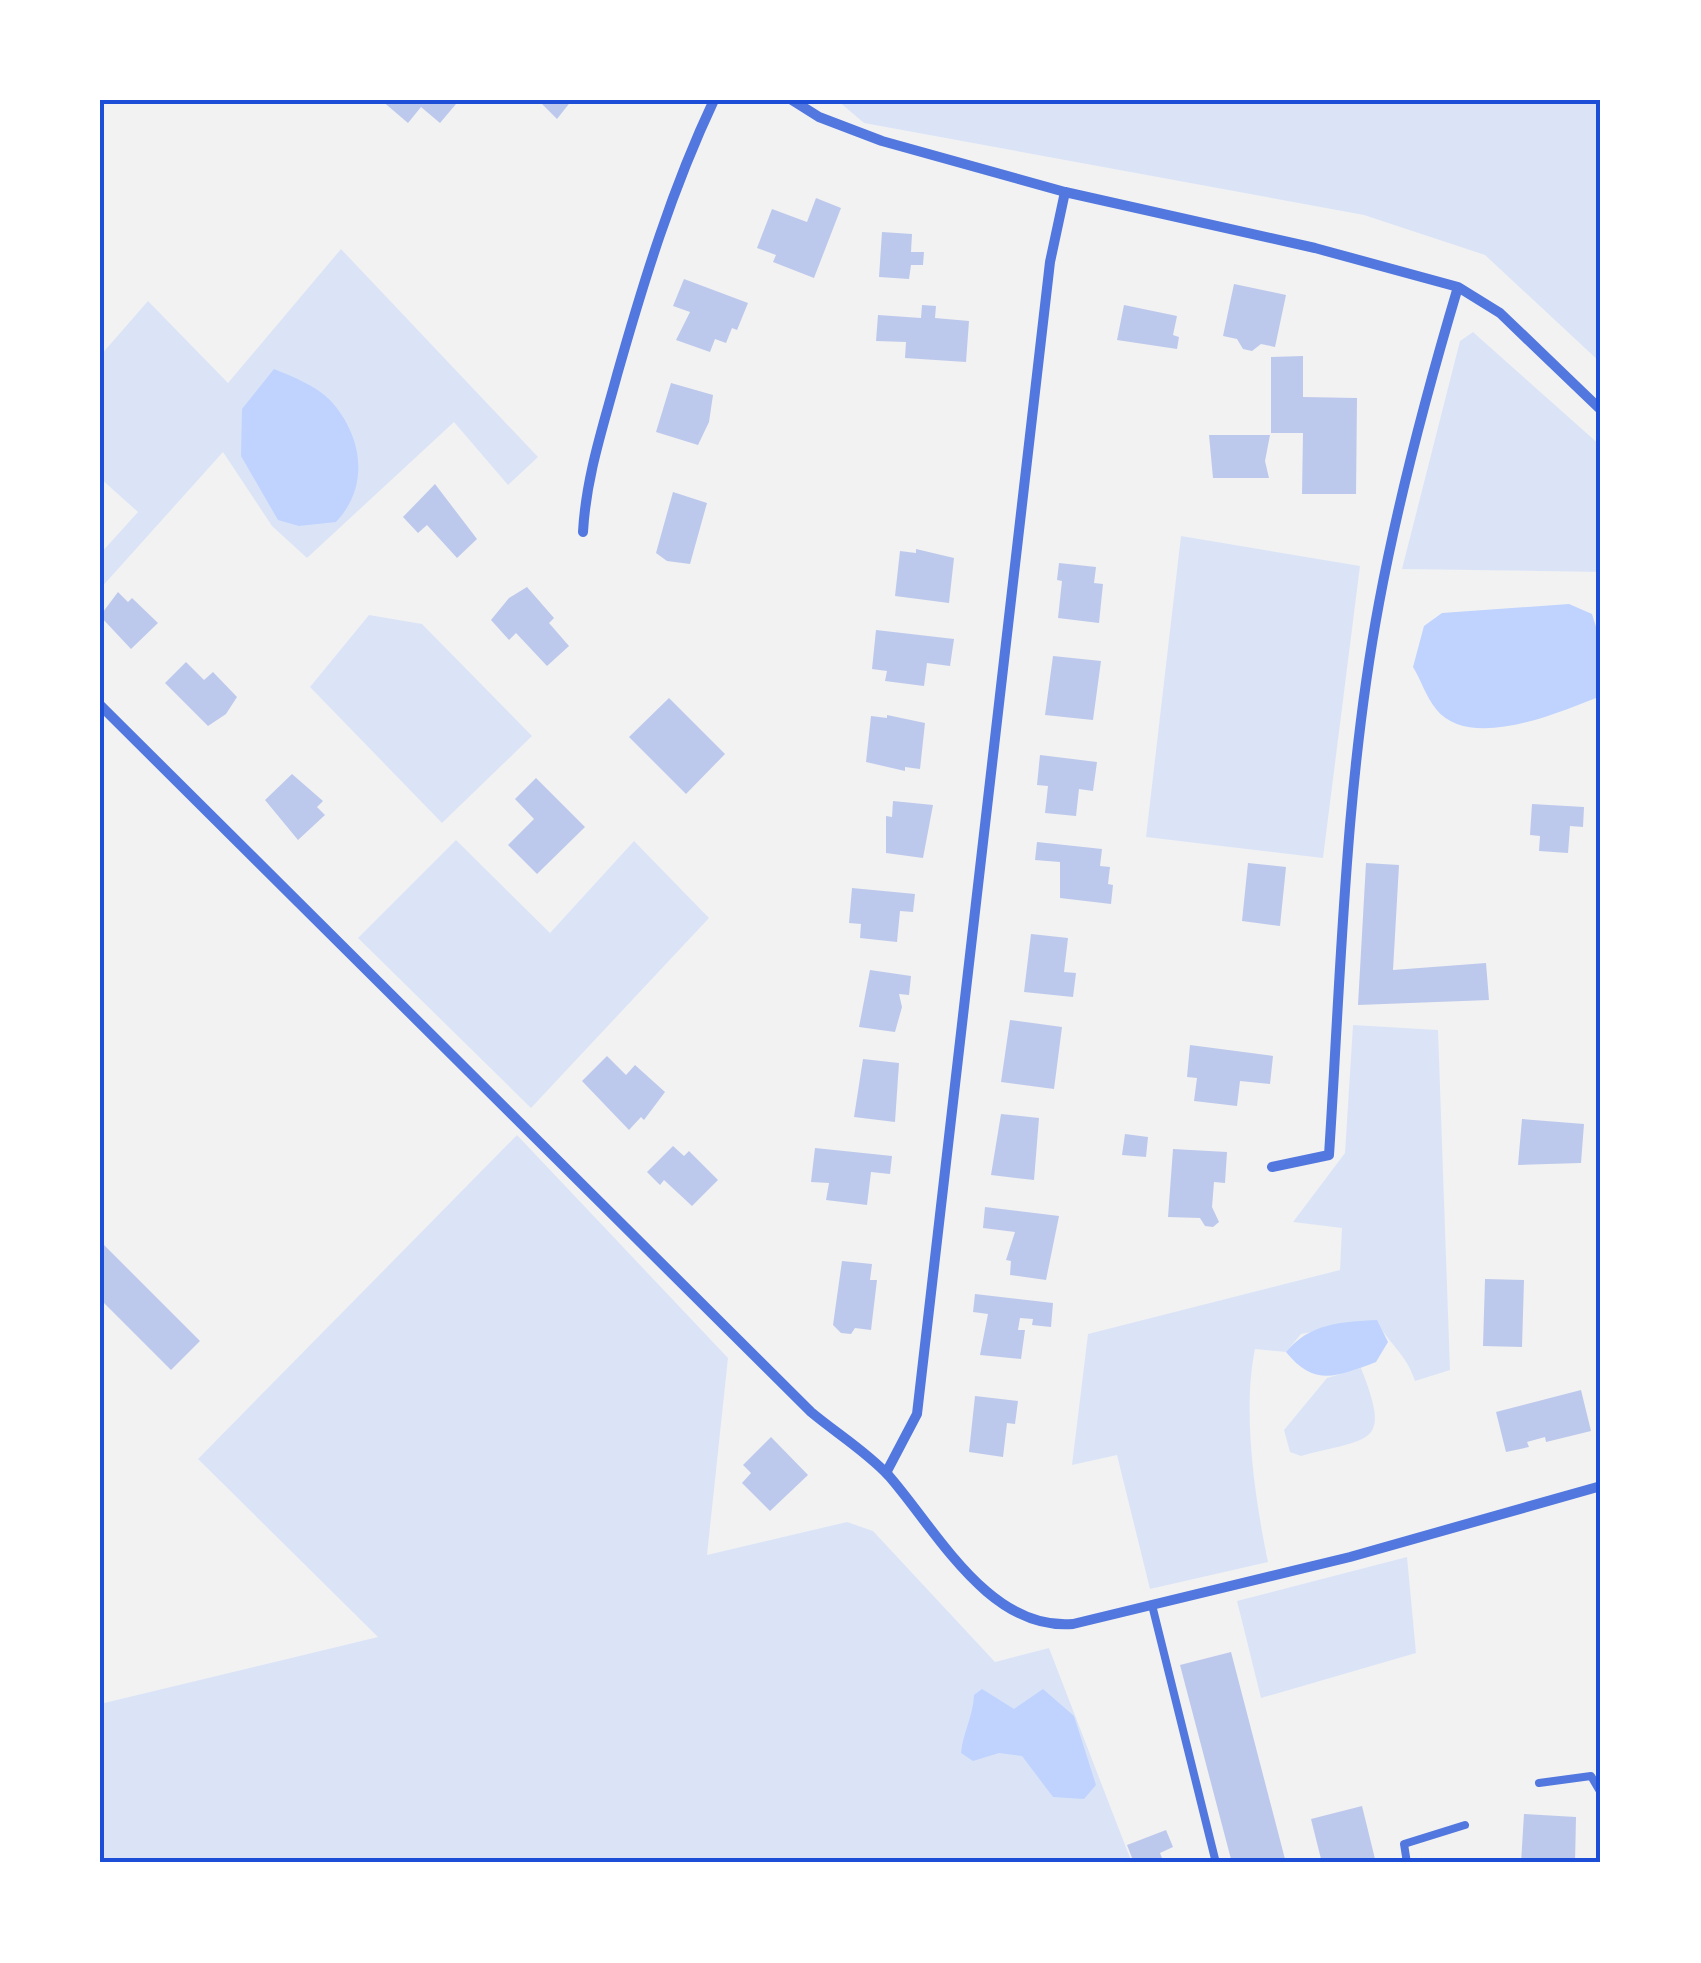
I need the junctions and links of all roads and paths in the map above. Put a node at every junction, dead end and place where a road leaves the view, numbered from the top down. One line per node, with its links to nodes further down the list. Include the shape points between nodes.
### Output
1 (714, 100): 6 (street, via 648,267 593,461)
2 (792, 100): 3 (street, via 882,142)
3 (1065, 192): 4 (street); 9 (street, via 1050,262 917,1414)
4 (1458, 287): 5 (street, via 1500,313); 8 (street, via 1378,605 1352,806 1329,1155)
5 (1601, 410)
6 (583, 532)
7 (100, 705): 9 (street, via 811,1412)
8 (1272, 1167)
9 (886, 1473): 11 (street, via 984,1587 1026,1617 1074,1624)
10 (1601, 1486): 11 (street)
11 (1152, 1605): 15 (lane)
12 (1540, 1782): 13 (lane, via 1591,1776)
13 (1601, 1793)
14 (1466, 1826): 16 (lane, via 1404,1844)
15 (1216, 1863)
16 (1406, 1863)

